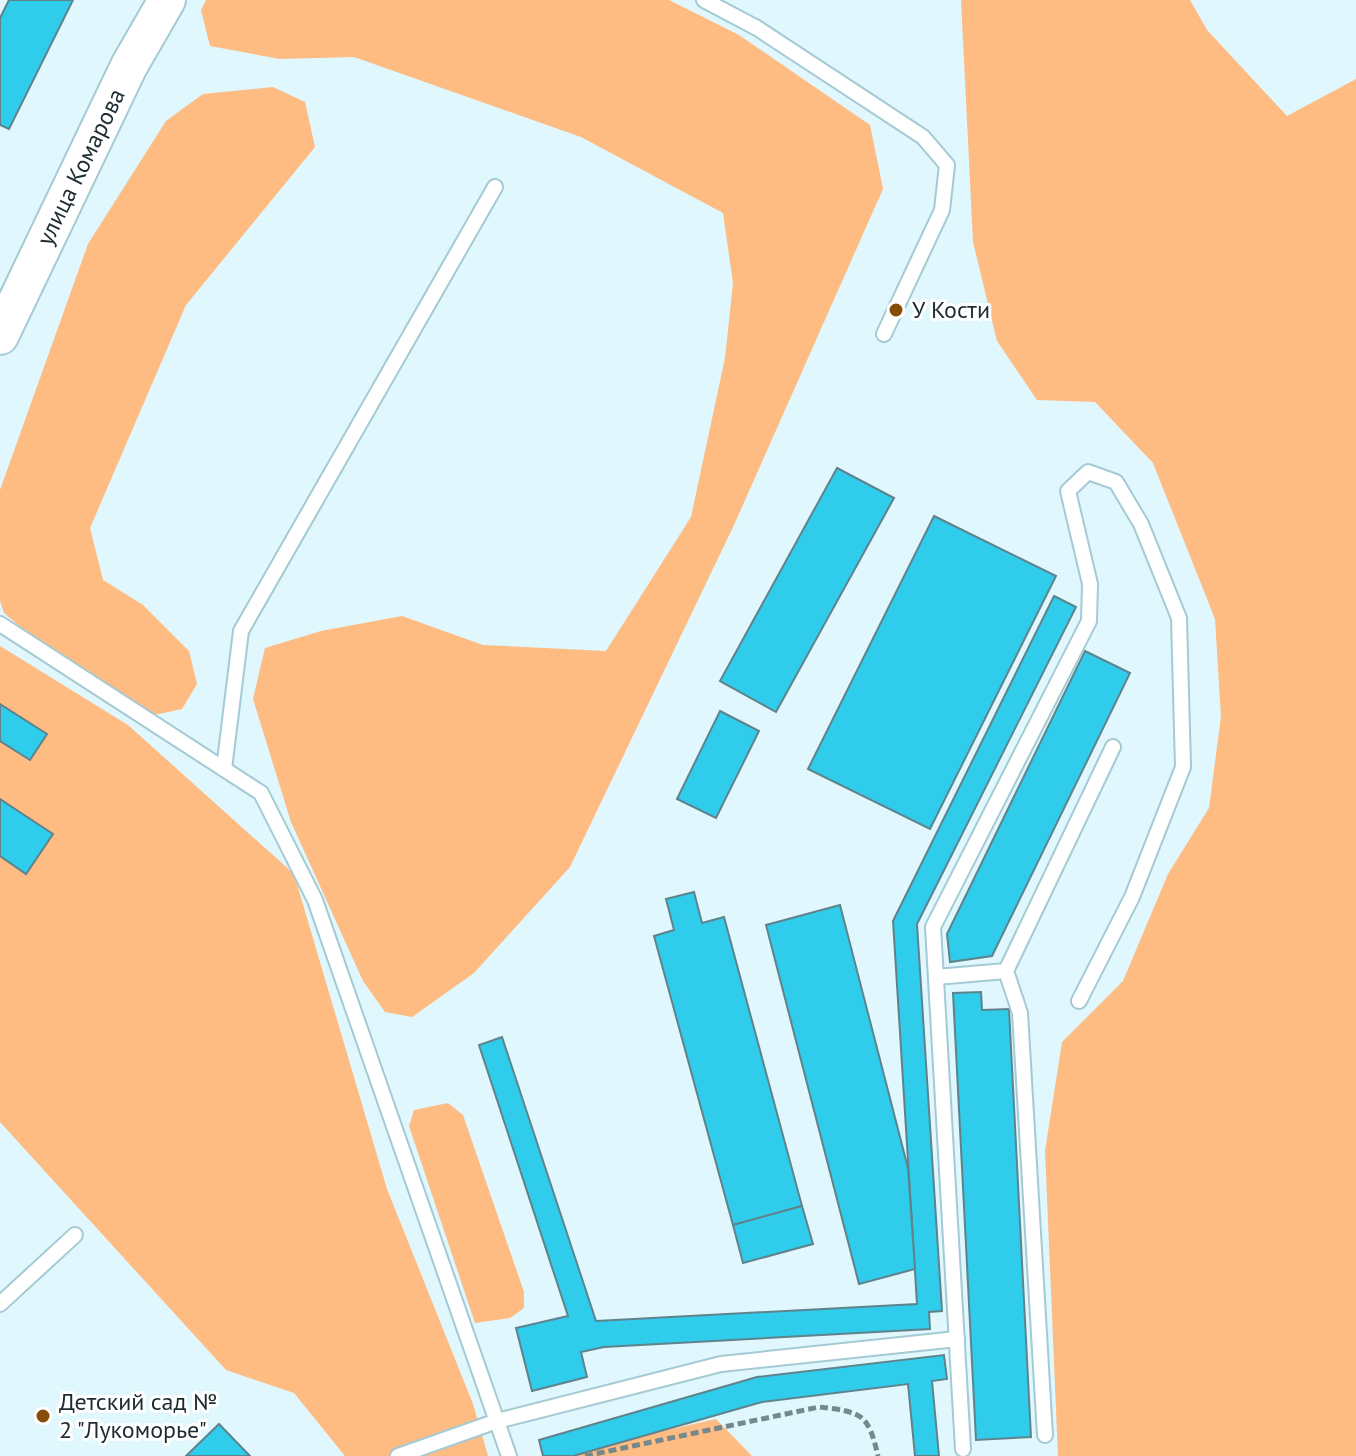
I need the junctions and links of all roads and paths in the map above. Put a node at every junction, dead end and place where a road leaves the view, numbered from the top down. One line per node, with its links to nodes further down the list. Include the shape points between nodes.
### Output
1 (167, 0): 5 (street, улица Комарова, via 129,66)
2 (704, 0): 4 (lane, via 757,28 923,137 947,165 942,210)
3 (495, 187): 8 (lane, via 241,631)
4 (884, 334)
5 (0, 336)
6 (0, 624): 8 (lane)
7 (1113, 747): 9 (lane)
8 (224, 769): 15 (lane, via 261,793 315,900)
9 (1006, 971): 10 (lane); 16 (lane, via 1020,1013)
10 (936, 977): 11 (lane, via 933,927 1089,621 1090,584 1068,491 1088,472 1116,482 1141,524 1179,618 1183,767 1132,897); 14 (lane)
11 (1079, 1001)
12 (75, 1235): 13 (lane)
13 (0, 1304)
14 (957, 1339): 15 (lane, via 721,1364); 17 (lane)
15 (497, 1421): 18 (lane); 19 (lane)
16 (1045, 1435)
17 (963, 1449)
18 (398, 1456)
19 (509, 1456)
20 (585, 1456): 21 (path, via 819,1407 856,1412 871,1425)
21 (878, 1456)

